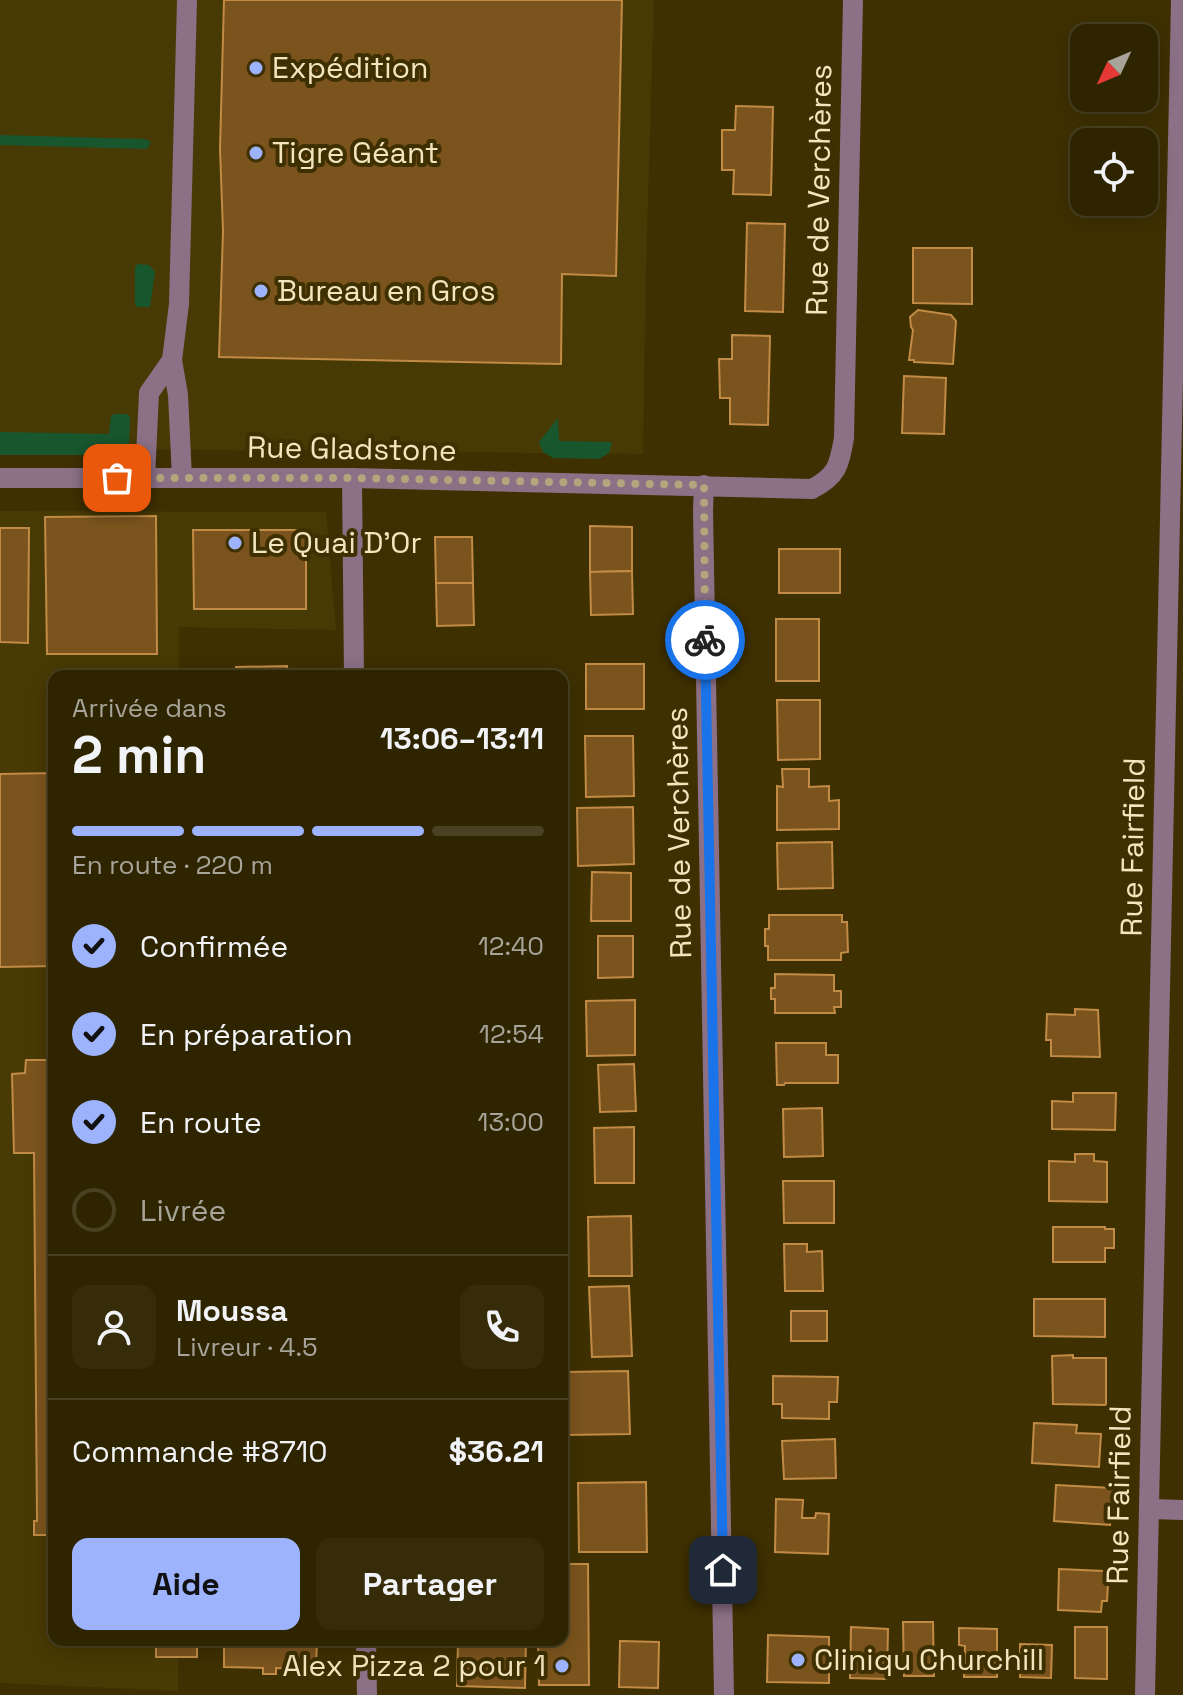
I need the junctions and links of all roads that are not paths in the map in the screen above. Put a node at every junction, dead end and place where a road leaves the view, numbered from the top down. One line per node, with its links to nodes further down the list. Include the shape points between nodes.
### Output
1 (187, 0): 4 (street, via 179,304)
2 (853, 0): 9 (street, Rue de Verchères, via 844,438 839,465 829,480 812,489)
3 (1181, 0): 11 (street, Rue Fairfield)
4 (172, 360): 6 (street, via 149,393); 7 (street)
5 (0, 478): 6 (street, Rue Gladstone)
6 (145, 478): 7 (street, Rue Gladstone)
7 (182, 478): 8 (street, Rue Gladstone)
8 (352, 478): 9 (street, Rue Gladstone); 10 (street)
9 (704, 485): 15 (street, Rue de Verchères)
10 (354, 670)
11 (1149, 1509): 12 (street); 16 (street, Rue Fairfield)
12 (1183, 1510)
13 (366, 1646): 14 (street)
14 (367, 1695)
15 (724, 1695)
16 (1145, 1695)

